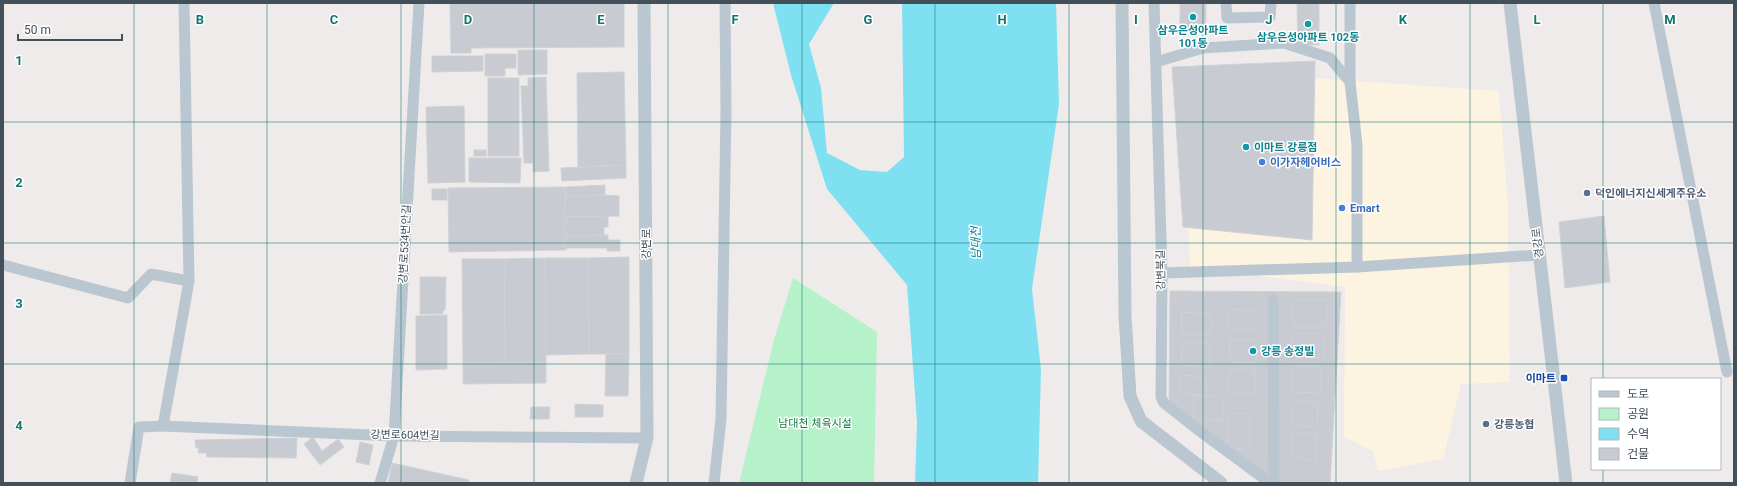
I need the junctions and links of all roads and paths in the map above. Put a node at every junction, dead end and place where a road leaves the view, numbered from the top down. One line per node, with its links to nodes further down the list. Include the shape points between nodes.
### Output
1 (184, 3): 18 (street)
2 (419, 3): 22 (street, 강변로534번안길)
3 (644, 3): 23 (street, 강변로)
4 (725, 3): 27 (street, via 722,419)
5 (1122, 3): 28 (street, via 1125,316 1130,396 1141,421)
6 (1154, 3): 12 (street, 강변북길)
7 (1226, 3): 8 (street, via 1227,18 1270,18)
8 (1271, 3)
9 (1350, 3): 13 (street)
10 (1510, 3): 14 (street, 경강로)
11 (1654, 3): 20 (street)
12 (1156, 62): 13 (street, via 1203,48 1284,43 1330,58); 17 (street, 강변북길)
13 (1350, 82): 16 (street, via 1357,145)
14 (1539, 255): 16 (street); 31 (street, 경강로)
15 (3, 265): 18 (street, via 128,298 151,274)
16 (1357, 267): 17 (street)
17 (1162, 273): 29 (street, 강변북길, via 1161,397 1164,403)
18 (189, 281): 21 (street)
19 (1273, 300): 30 (street)
20 (1727, 372)
21 (163, 426): 22 (street, 강변로604번길); 24 (street, 강변로604번길, via 139,427)
22 (394, 436): 23 (street, 강변로604번길); 25 (street, 강변로534번안길)
23 (647, 438): 26 (street, 강변로)
24 (130, 483)
25 (380, 483)
26 (636, 483)
27 (714, 483)
28 (1221, 483)
29 (1270, 483)
30 (1274, 483)
31 (1566, 483)

